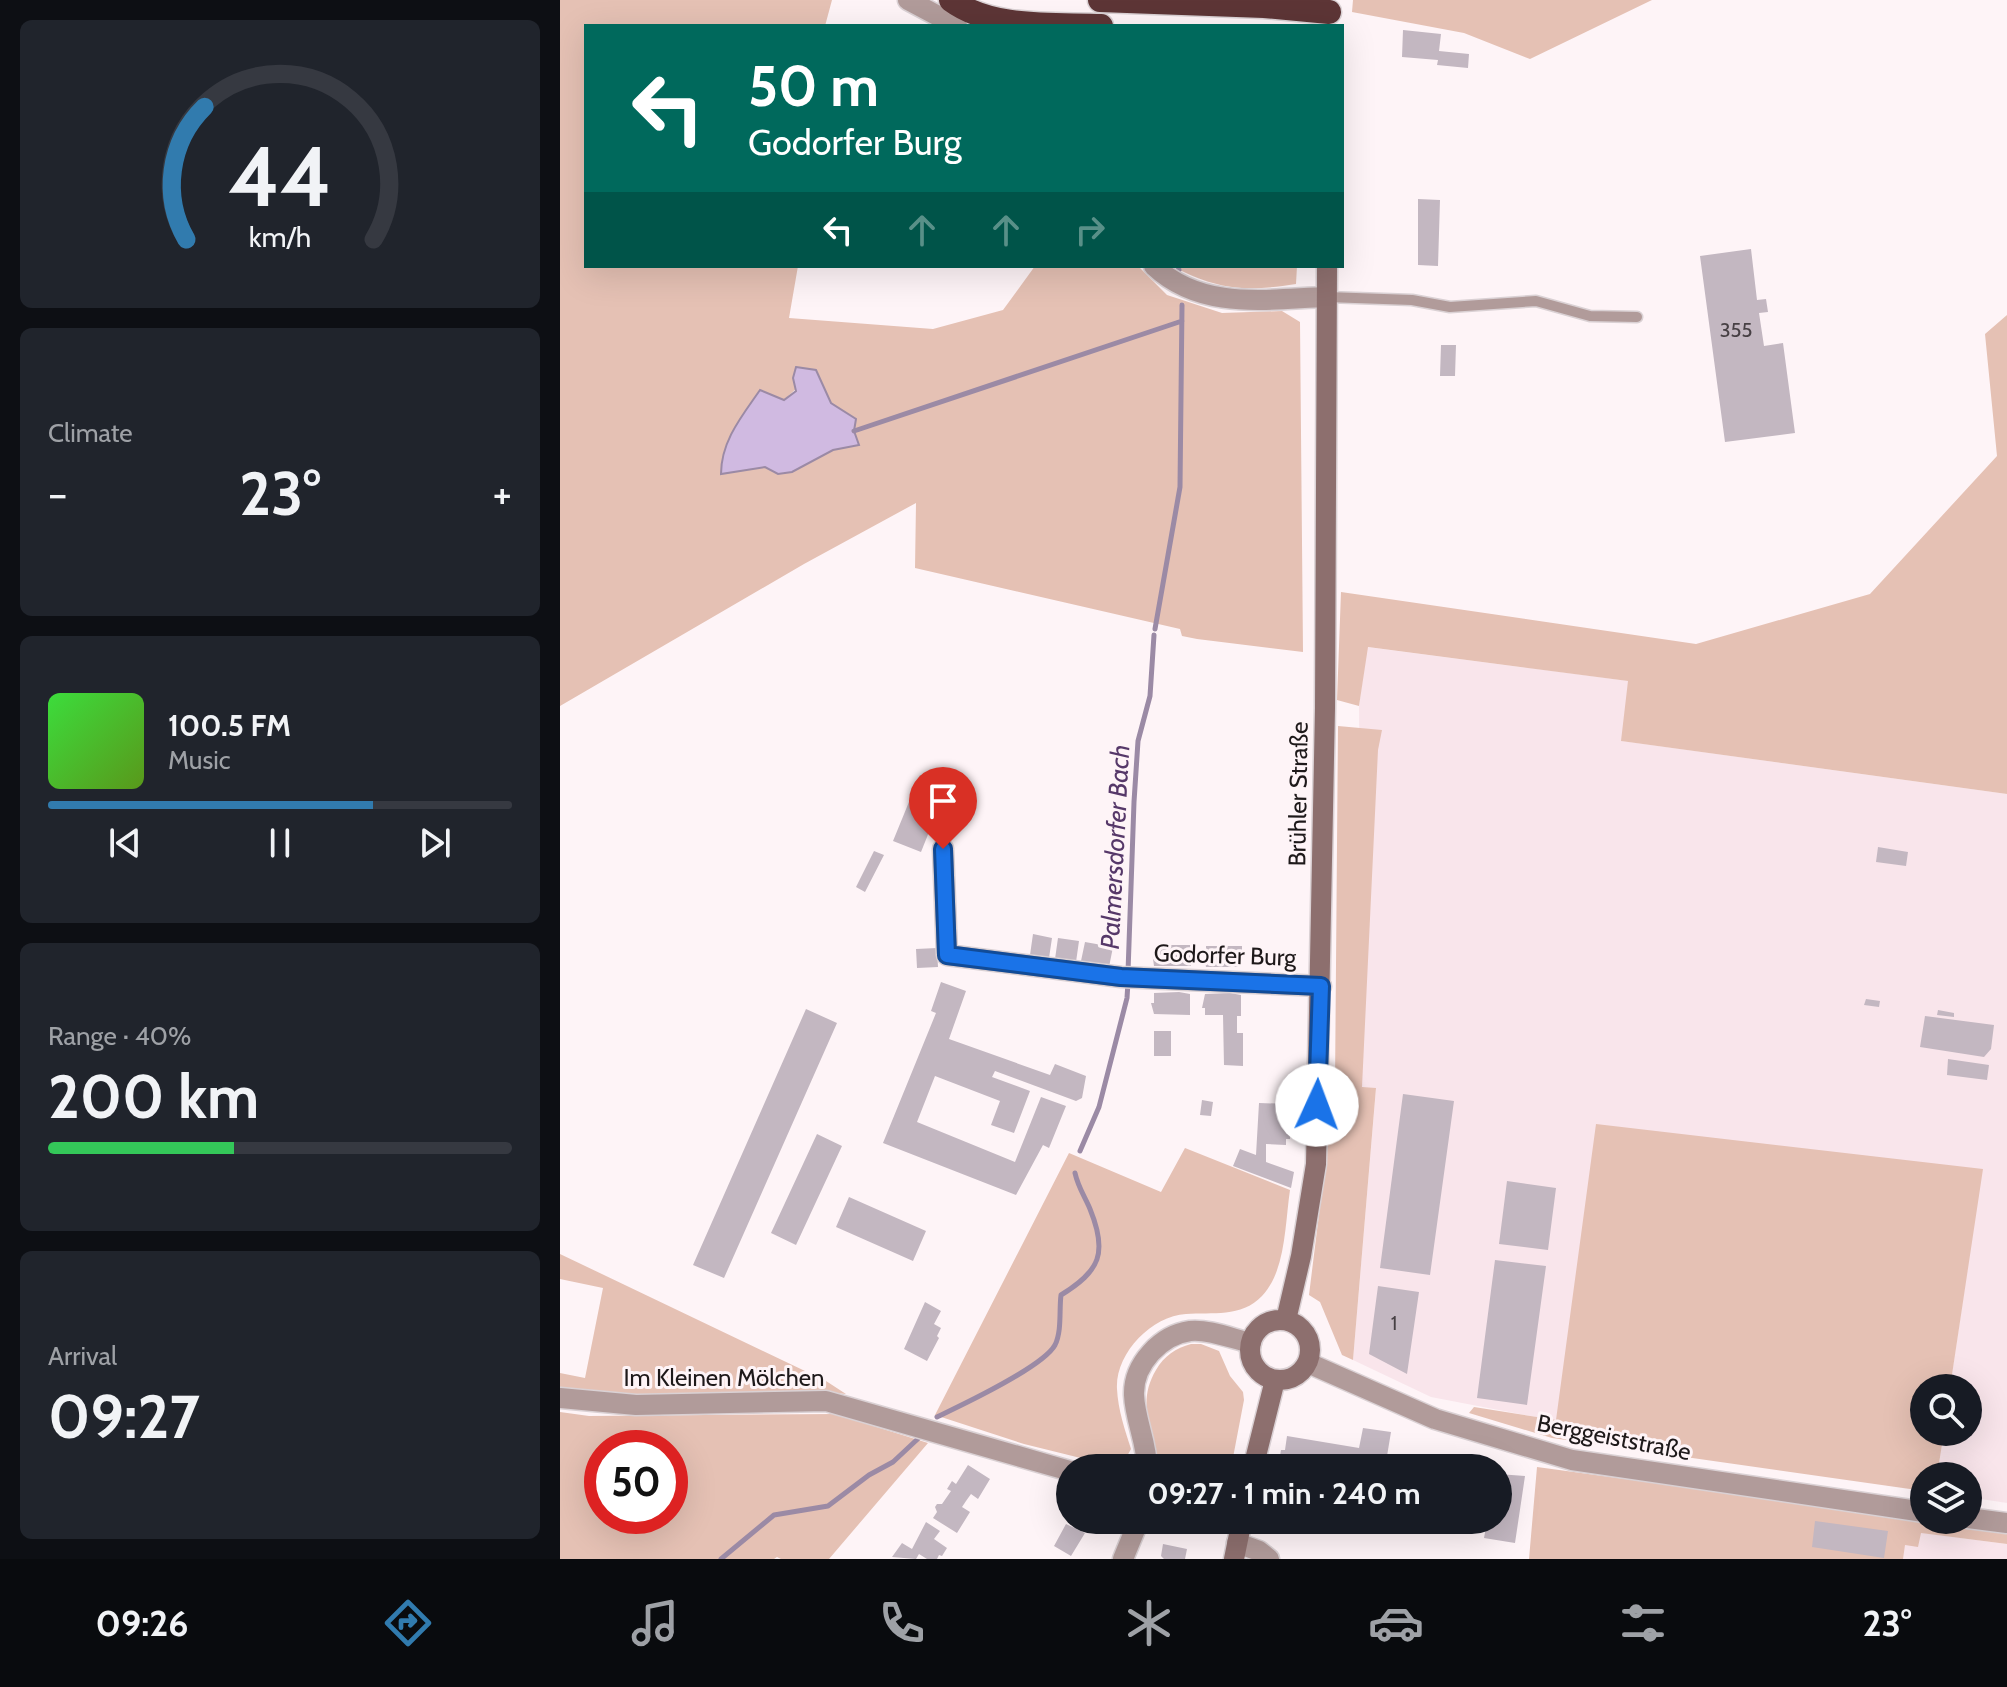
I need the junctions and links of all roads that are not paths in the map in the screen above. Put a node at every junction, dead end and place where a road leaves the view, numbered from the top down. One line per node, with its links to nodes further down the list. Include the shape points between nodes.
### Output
1 (908, 0): 6 (street)
2 (951, 0): 7 (highway, via 966,11 1011,22)
3 (1100, 0): 4 (highway)
4 (1268, 3): 5 (highway)
5 (1329, 13)
6 (953, 24)
7 (1056, 24)
8 (1157, 268): 10 (street, via 1209,297)
9 (1327, 268): 10 (main road, Brühler Straße)
10 (1327, 297): 11 (lane, via 1450,307 1536,301 1590,316); 13 (main road, Brühler Straße)
11 (1637, 317)
12 (943, 849): 13 (street, Godorfer Burg, via 947,955 1127,978)
13 (1321, 986): 14 (main road, Brühler Straße, via 1316,1164)
14 (1286, 1320): 15 (main road, via 1267,1322); 16 (main road, via 1307,1335)
15 (1251, 1343): 17 (main road, via 1257,1369); 19 (street, via 1193,1331 1172,1336 1148,1355 1134,1394)
16 (1308, 1363): 17 (main road, via 1293,1377); 22 (street, Berggeiststraße, via 1435,1419 1572,1460)
17 (1275, 1380): 20 (main road)
18 (560, 1398): 21 (street, Im Kleinen Mölchen, via 636,1405 826,1401)
19 (1145, 1454)
20 (1256, 1454)
21 (1056, 1467)
22 (1910, 1510)
23 (1982, 1520): 24 (street)
24 (2007, 1523)
25 (1133, 1534): 27 (street)
26 (1236, 1551): 28 (street, via 1259,1551)
27 (1123, 1559)
28 (1269, 1559)

